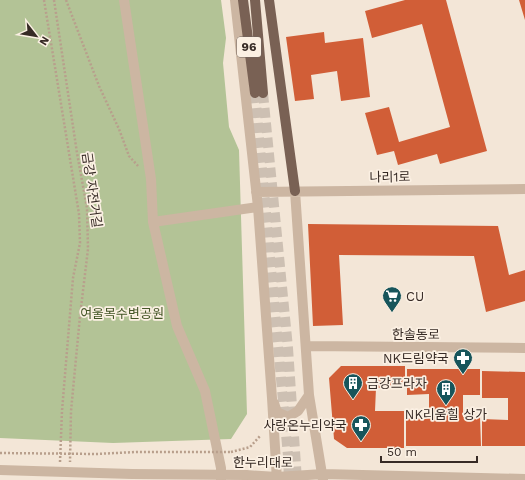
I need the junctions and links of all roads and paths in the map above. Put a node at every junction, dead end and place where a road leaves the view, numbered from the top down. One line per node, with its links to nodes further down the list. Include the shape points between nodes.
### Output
1 (44, 0): 21 (path, via 79,214 80,243 73,278)
2 (54, 0): 22 (path, 금강 자전거길, via 87,208 88,250 71,410)
3 (66, 0): 9 (path, via 129,156)
4 (124, 0): 9 (street)
5 (235, 0): 12 (street)
6 (244, 0): 7 (main road, 96, via 259,93)
7 (255, 0)
8 (269, 0): 11 (main road)
9 (151, 179): 14 (street)
10 (525, 189): 11 (street, 나리1로)
11 (295, 191): 12 (street, 나리1로); 15 (street)
12 (256, 192): 13 (street)
13 (258, 208): 14 (street); 18 (street)
14 (153, 222): 27 (street, via 176,326 205,391)
15 (306, 346): 16 (street, 한솔동로); 17 (street)
16 (525, 348)
17 (309, 395): 18 (street, via 298,411 288,417 277,412); 24 (street)
18 (272, 398): 25 (street)
19 (260, 436): 20 (path, bridge, via 250,446 231,452)
20 (0, 453)
21 (60, 464)
22 (70, 467)
23 (0, 470): 25 (street, 한누리대로, bridge, via 246,475)
24 (323, 477): 25 (street, 한누리대로); 26 (street, 한누리대로)
25 (277, 478)
26 (525, 479)
27 (221, 480)

